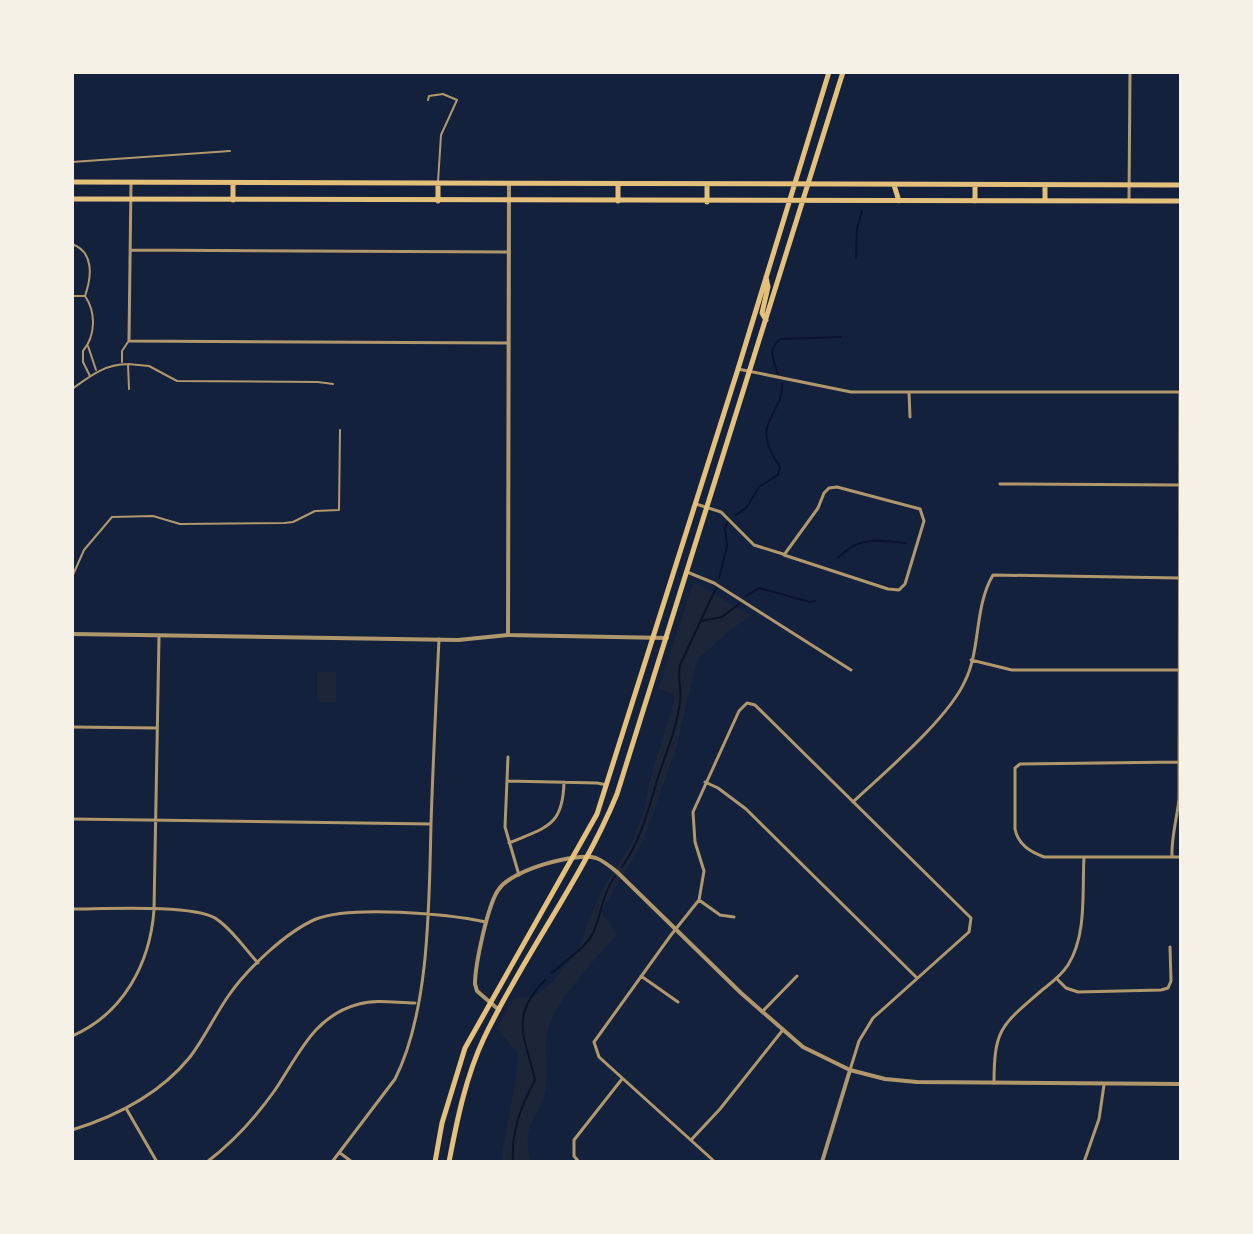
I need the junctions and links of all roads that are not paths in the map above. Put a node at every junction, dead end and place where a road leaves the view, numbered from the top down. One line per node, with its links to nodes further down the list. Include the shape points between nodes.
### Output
1 (829, 72): 14 (main road)
2 (843, 72): 15 (main road)
3 (1130, 72): 19 (street)
4 (428, 100): 10 (lane, via 443,94 457,100 441,135)
5 (230, 151): 6 (lane)
6 (72, 162)
7 (72, 182): 8 (main road)
8 (131, 183): 9 (main road); 22 (street)
9 (233, 184): 10 (main road); 23 (main road)
10 (438, 185): 11 (main road); 24 (main road)
11 (509, 185): 12 (main road); 25 (street)
12 (618, 185): 13 (main road); 26 (main road)
13 (707, 185): 14 (main road); 33 (main road)
14 (793, 185): 15 (main road); 34 (main road)
15 (807, 185): 16 (main road); 27 (main road)
16 (894, 185): 17 (main road); 28 (main road)
17 (975, 185): 18 (main road); 29 (main road)
18 (1045, 185): 19 (main road); 30 (main road)
19 (1129, 185): 20 (main road); 31 (street)
20 (1181, 185)
21 (72, 199): 22 (main road)
22 (130, 199): 23 (main road); 36 (street)
23 (233, 200): 24 (main road)
24 (438, 201): 25 (main road)
25 (509, 201): 26 (main road); 37 (street)
26 (618, 201): 33 (main road)
27 (802, 201): 28 (main road); 34 (main road); 41 (main road)
28 (899, 201): 29 (main road)
29 (975, 201): 30 (main road)
30 (1045, 201): 31 (main road)
31 (1129, 201): 32 (main road)
32 (1181, 201)
33 (707, 202): 34 (main road)
34 (788, 202): 38 (main road)
35 (72, 244): 40 (lane, via 88,255)
36 (130, 250): 37 (street); 42 (street)
37 (508, 252): 43 (street)
38 (766, 276): 41 (main road); 47 (main road)
39 (72, 296): 40 (lane)
40 (85, 296): 44 (lane, via 93,328)
41 (766, 320): 49 (main road)
42 (129, 341): 43 (street); 45 (lane)
43 (508, 343): 68 (street)
44 (88, 345): 48 (lane); 50 (lane, via 83,362)
45 (122, 364): 46 (lane); 48 (lane)
46 (128, 364): 51 (lane, via 149,366 177,381); 53 (lane)
47 (738, 369): 49 (street); 60 (main road)
48 (96, 372): 50 (lane)
49 (750, 372): 54 (street, via 851,392); 61 (main road)
50 (90, 376): 52 (lane)
51 (333, 384)
52 (72, 389)
53 (129, 389)
54 (909, 392): 55 (street); 56 (street)
55 (1180, 392): 59 (street)
56 (910, 417)
57 (340, 430): 64 (lane, via 339,510 315,511 284,523 180,524 153,516 112,517 88,545)
58 (1000, 484): 59 (street)
59 (1179, 485): 65 (street)
60 (696, 504): 61 (street); 69 (main road)
61 (705, 507): 62 (street, via 726,516 754,545); 63 (main road)
62 (784, 555): 62 (street, via 899,590 923,512 885,498 829,488)
63 (687, 572): 70 (main road); 73 (street, via 714,583)
64 (72, 577)
65 (1179, 578): 72 (street, via 993,575); 74 (street)
66 (72, 634): 67 (street)
67 (159, 635): 71 (street); 76 (street)
68 (508, 635): 69 (street); 71 (street)
69 (653, 638): 70 (street); 82 (main road)
70 (667, 638): 89 (main road, via 617,794)
71 (439, 639): 86 (street)
72 (971, 660): 74 (street, via 1012,670); 83 (street, via 954,701)
73 (851, 670)
74 (1179, 670): 78 (street)
75 (72, 727): 76 (street)
76 (157, 728): 85 (street)
77 (508, 757): 79 (street)
78 (1179, 762): 90 (street, via 1015,768 1017,837 1044,857); 91 (street)
79 (507, 781): 80 (street); 87 (street)
80 (564, 782): 82 (street); 87 (street, via 562,810 552,822)
81 (705, 782): 83 (street, via 747,703); 94 (street, via 693,812 704,871); 105 (street, via 746,809)
82 (607, 785): 88 (main road)
83 (853, 802): 105 (street, via 972,923 969,932)
84 (72, 819): 85 (street)
85 (155, 820): 86 (street); 96 (street)
86 (431, 824): 97 (street)
87 (509, 843): 93 (street)
88 (572, 857): 89 (street); 93 (street); 107 (main road)
89 (588, 857): 100 (street, via 617,872); 110 (main road)
90 (1084, 857): 91 (street); 106 (street, via 1078,944)
91 (1172, 857): 92 (street)
92 (1181, 857)
93 (519, 875): 99 (street, via 497,891)
94 (699, 900): 98 (street, via 720,915); 100 (street)
95 (72, 909): 96 (street)
96 (154, 910): 102 (street, via 208,915); 113 (street, via 146,955 134,982 112,1011)
97 (429, 914): 99 (street); 102 (street, via 319,918 289,935); 109 (street)
98 (734, 917)
99 (486, 922): 107 (street, via 475,984)
100 (676, 929): 103 (street); 111 (street)
101 (1170, 947): 106 (street, via 1171,981 1161,990 1078,992)
102 (258, 963): 119 (street, via 230,993 188,1059)
103 (641, 976): 108 (street); 115 (street, via 594,1042 599,1057)
104 (797, 976): 111 (street)
105 (917, 978): 114 (street, via 873,1018)
106 (1057, 979): 116 (street, via 1003,1026 995,1043)
107 (490, 1002): 110 (street); 127 (main road, via 462,1057)
108 (678, 1002)
109 (417, 1003): 122 (street, via 395,1079); 124 (street, via 361,1003 323,1023 302,1044 257,1113)
110 (499, 1010): 128 (main road, via 476,1055)
111 (762, 1012): 112 (street)
112 (782, 1031): 114 (street); 121 (street)
113 (72, 1036)
114 (850, 1070): 116 (street, via 907,1081); 131 (street)
115 (622, 1079): 121 (street); 129 (street, via 574,1140)
116 (994, 1083): 117 (street)
117 (1104, 1083): 118 (street); 132 (street)
118 (1181, 1084)
119 (127, 1109): 120 (street); 123 (street)
120 (72, 1130)
121 (691, 1140): 130 (street)
122 (340, 1153): 125 (street); 126 (street)
123 (157, 1162)
124 (207, 1162)
125 (332, 1162)
126 (352, 1162)
127 (435, 1162)
128 (449, 1162)
129 (579, 1162)
130 (715, 1162)
131 (822, 1162)
132 (1084, 1162)

